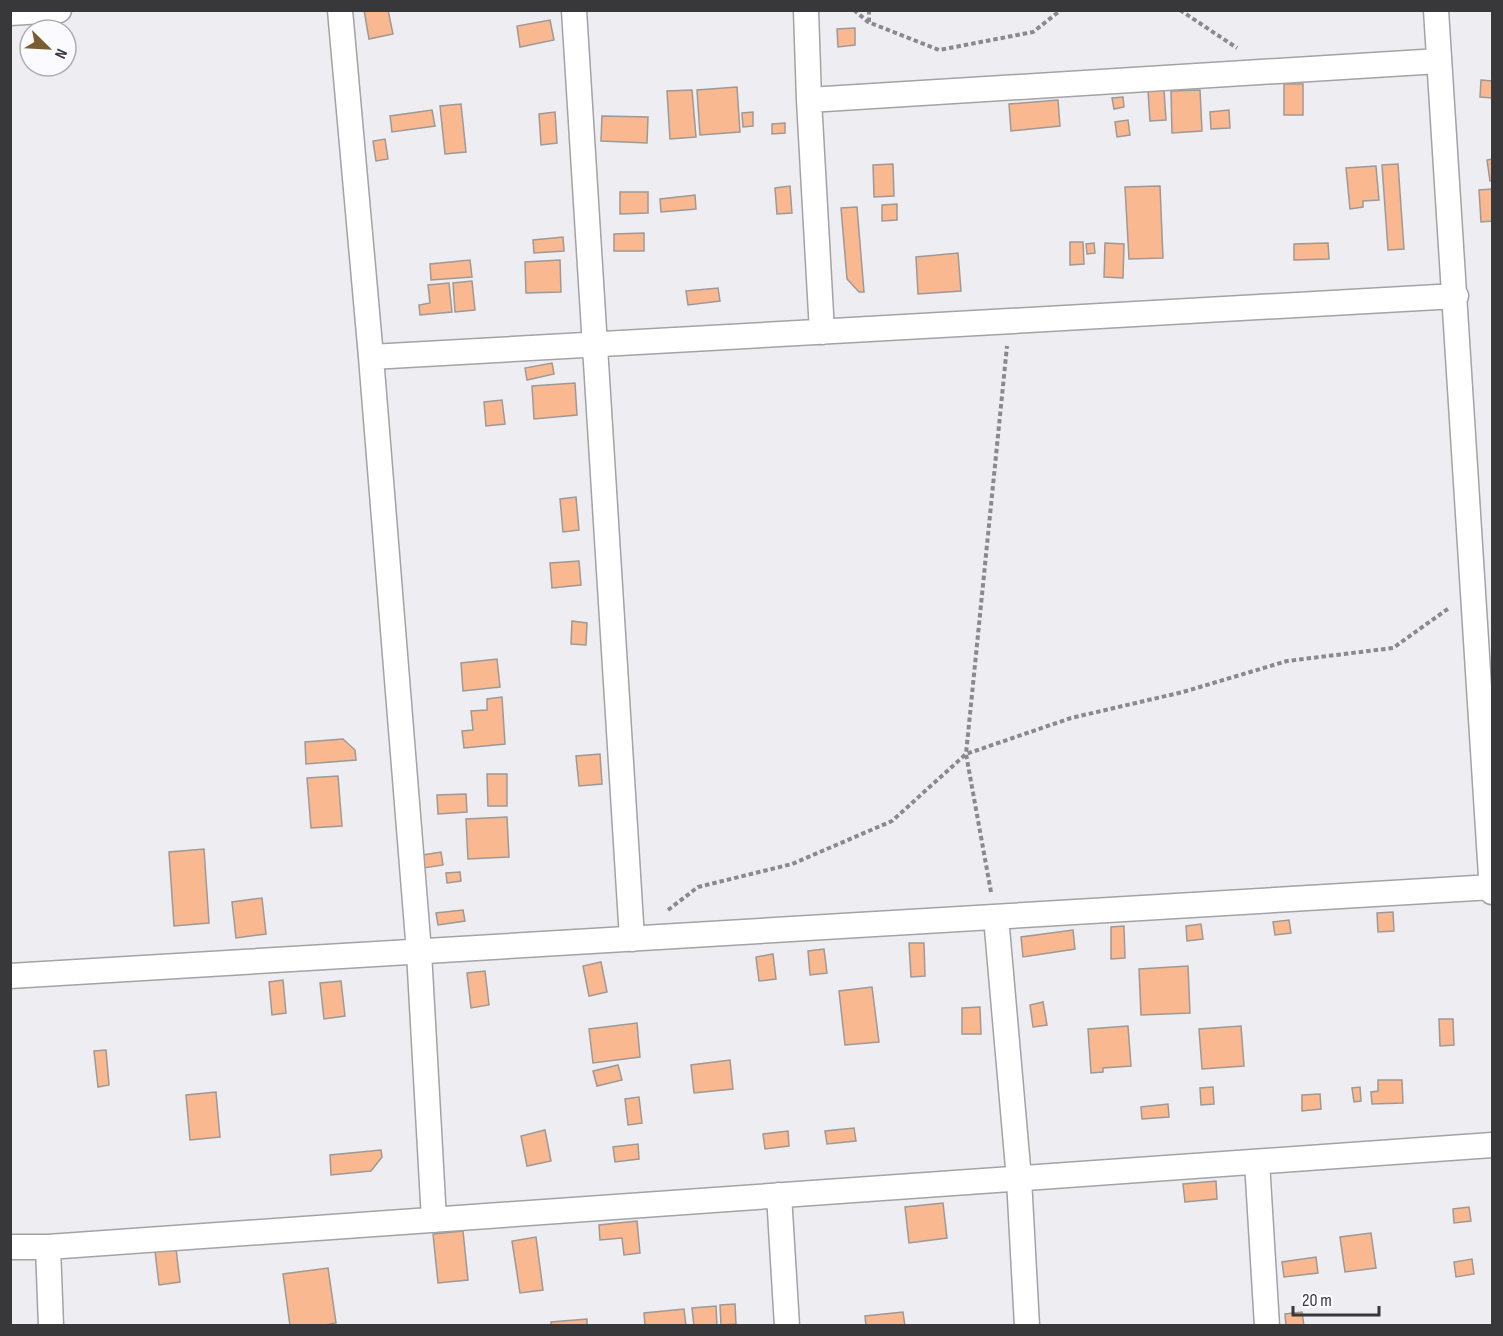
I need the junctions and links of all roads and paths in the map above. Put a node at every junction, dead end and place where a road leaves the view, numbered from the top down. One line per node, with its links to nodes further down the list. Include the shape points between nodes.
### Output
1 (59, 10): 10 (street)
2 (340, 10): 19 (street)
3 (574, 10): 18 (street)
4 (806, 10): 14 (street)
5 (854, 10): 11 (path)
6 (869, 10): 11 (path)
7 (1061, 10): 11 (path, via 1033,32 939,50)
8 (1180, 10): 13 (path, via 1230,42)
9 (1436, 10): 12 (street)
10 (10, 14)
11 (868, 22)
12 (1439, 61): 13 (street); 15 (street)
13 (1265, 72): 14 (street)
14 (809, 100): 17 (street)
15 (1456, 296): 16 (street); 20 (street)
16 (1009, 321): 17 (street); 21 (path)
17 (822, 332): 18 (street)
18 (594, 344): 19 (street); 26 (street)
19 (371, 357): 27 (street)
20 (1483, 589): 21 (path, via 1393,648 1287,661 1183,692 1071,718); 22 (street)
21 (966, 754): 24 (path, via 892,821 792,864 698,887); 25 (path)
22 (1492, 886): 23 (street); 25 (street)
23 (1492, 892)
24 (665, 913)
25 (996, 916): 26 (street); 31 (street)
26 (632, 939): 27 (street)
27 (419, 952): 28 (street); 33 (street)
28 (10, 976)
29 (1492, 1145): 30 (street)
30 (1257, 1162): 31 (street); 39 (street)
31 (1019, 1179): 32 (street); 38 (street)
32 (779, 1195): 33 (street); 37 (street)
33 (434, 1220): 34 (street)
34 (48, 1247): 35 (street); 36 (street)
35 (10, 1248)
36 (51, 1326)
37 (787, 1326)
38 (1027, 1326)
39 (1267, 1326)

